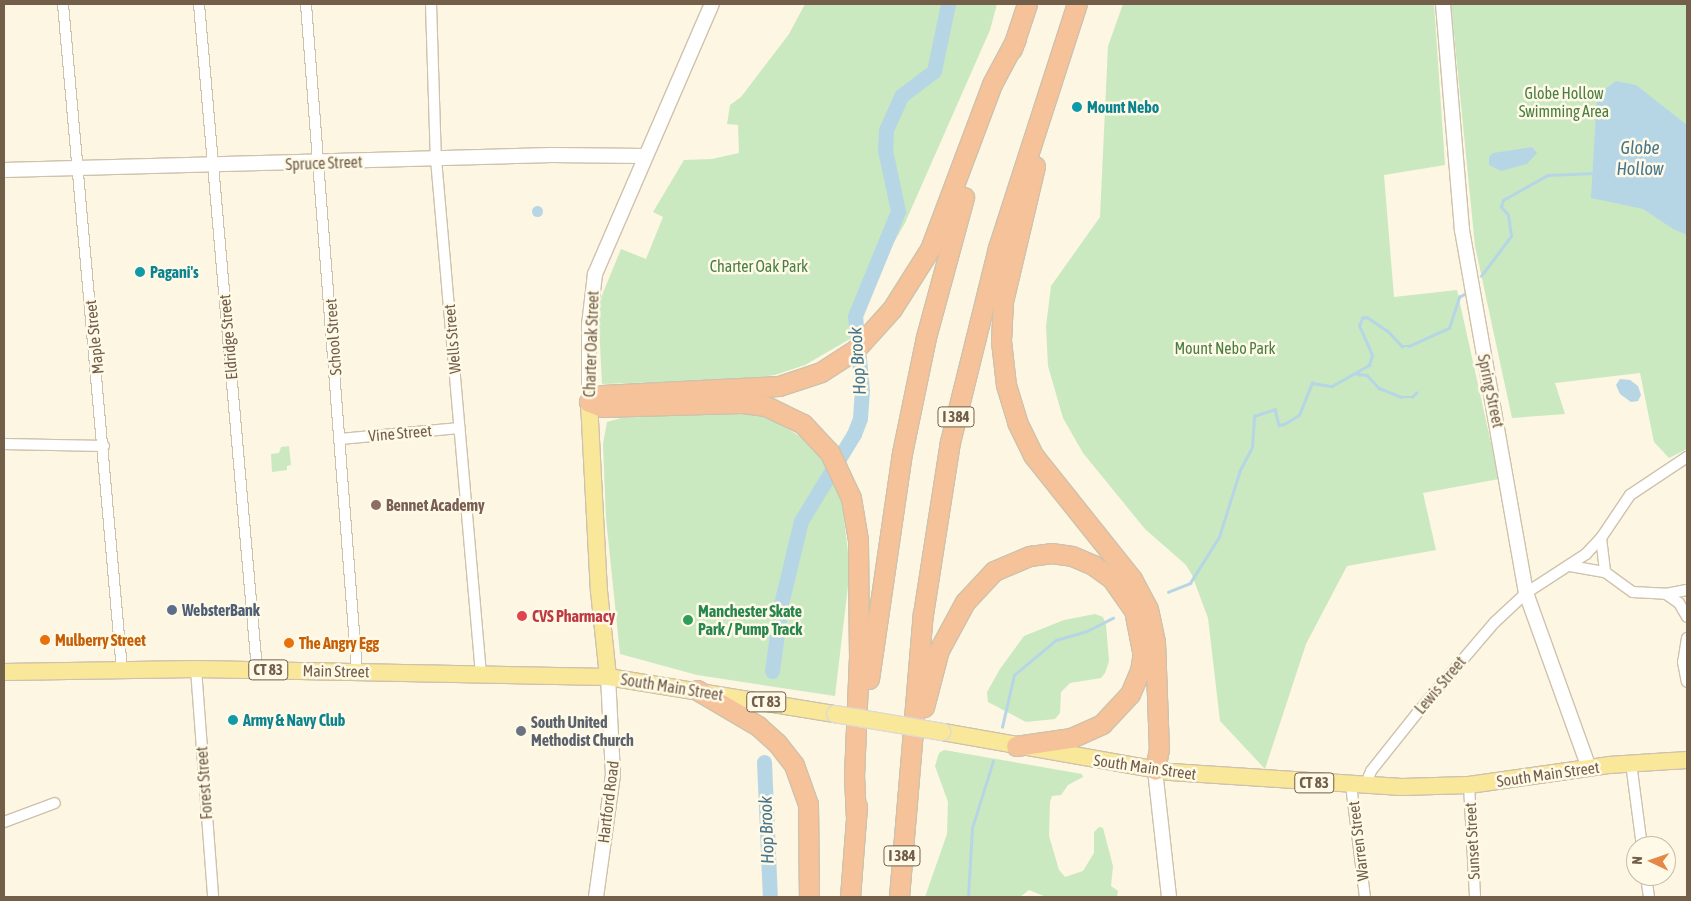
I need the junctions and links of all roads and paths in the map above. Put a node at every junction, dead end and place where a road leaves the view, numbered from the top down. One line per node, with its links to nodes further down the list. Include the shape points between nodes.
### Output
1 (63, 4): 15 (street, Maple Street)
2 (199, 4): 14 (street, Eldridge Street)
3 (306, 4): 13 (street, School Street)
4 (431, 4): 12 (street, Wells Street)
5 (712, 4): 11 (street, Charter Oak Street)
6 (1028, 4): 10 (highway)
7 (1077, 4): 9 (highway, I 384)
8 (1442, 4): 27 (street, Spring Street, via 1462,230)
9 (1068, 32): 45 (highway, via 1060,84 1007,277 1001,325 1002,359 1013,411 1033,455 1132,579 1148,609 1156,651 1159,753); 49 (highway, I 384, via 1000,241 950,442 926,594)
10 (1016, 39): 17 (highway, via 992,84 930,249 902,297 868,338 840,360 804,378 770,387 602,395); 50 (highway, via 953,235 908,419 878,602)
11 (644, 156): 12 (street, Spruce Street); 17 (street, Charter Oak Street, via 592,287)
12 (436, 158): 13 (street, Spruce Street); 18 (street, Wells Street)
13 (320, 163): 14 (street, Spruce Street); 19 (street, School Street)
14 (214, 166): 15 (street, Spruce Street); 34 (street, Eldridge Street)
15 (78, 169): 16 (street, Spruce Street); 21 (street, Maple Street)
16 (4, 170)
17 (589, 402): 38 (main road, Charter Oak Street, via 598,573); 50 (highway, via 602,407 758,404 796,419 826,446 843,476 854,507 858,540)
18 (459, 428): 19 (street, Vine Street); 37 (street, Wells Street)
19 (340, 439): 35 (street, School Street)
20 (4, 444): 21 (street)
21 (104, 446): 33 (street, Maple Street)
22 (1687, 457): 23 (street, Lewis Street, via 1630,495)
23 (1601, 538): 24 (street, Lewis Street); 25 (street)
24 (1570, 566): 25 (street); 27 (street, Lewis Street, via 1552,573)
25 (1605, 572): 28 (street, via 1633,592)
26 (1687, 590): 28 (street)
27 (1526, 593): 44 (street, Spring Street); 46 (street, Lewis Street, via 1495,622 1442,682)
28 (1666, 594): 29 (street, via 1679,603)
29 (1687, 617)
30 (1687, 638): 39 (street, via 1683,662)
31 (1143, 651): 41 (highway, via 1140,671 1130,694 1102,724 1071,738); 45 (highway, via 1147,754); 49 (highway, via 1140,626 1130,601 1112,579 1093,565 1072,556 1045,554 1022,558 994,571 966,602 939,650 924,704)
32 (196, 669): 33 (main road, Main Street / CT 83); 34 (main road, Main Street / CT 83); 53 (street, Forest Street)
33 (122, 670): 36 (main road, Main Street / CT 83)
34 (257, 670): 35 (main road, Main Street / CT 83)
35 (357, 671): 37 (main road, Main Street / CT 83)
36 (4, 672)
37 (481, 674): 38 (main road, Main Street / CT 83)
38 (608, 677): 40 (main road, South Main Street / CT 83); 54 (street, Hartford Road, via 613,776)
39 (1687, 682)
40 (697, 690): 41 (main road, South Main Street / CT 83, bridge); 55 (highway, via 758,726 794,765 808,804)
41 (1016, 746): 45 (main road, South Main Street / CT 83)
42 (1687, 760): 43 (main road, South Main Street / CT 83)
43 (1631, 763): 44 (main road, South Main Street / CT 83); 52 (street)
44 (1589, 768): 47 (main road, South Main Street / CT 83)
45 (1154, 770): 46 (main road, South Main Street / CT 83); 58 (street)
46 (1358, 785): 47 (main road, South Main Street / CT 83); 59 (street, Warren Street)
47 (1469, 785): 60 (street, Sunset Street)
48 (55, 803): 51 (street)
49 (905, 814): 57 (highway, I 384)
50 (856, 818): 56 (highway)
51 (4, 822)
52 (1641, 836)
53 (213, 897)
54 (596, 897)
55 (809, 897)
56 (850, 897)
57 (899, 897)
58 (1169, 897)
59 (1365, 897)
60 (1475, 897)

